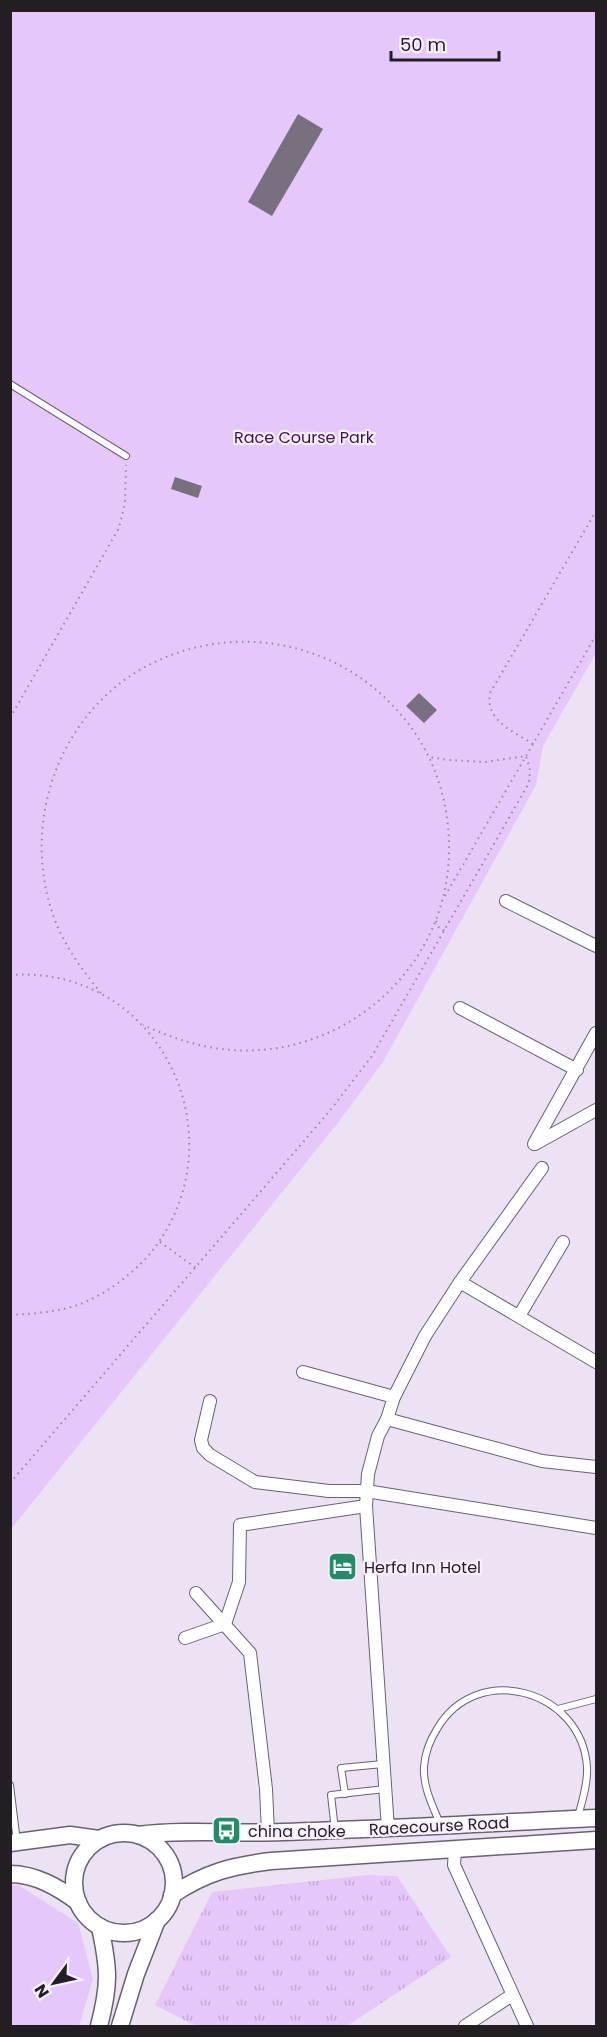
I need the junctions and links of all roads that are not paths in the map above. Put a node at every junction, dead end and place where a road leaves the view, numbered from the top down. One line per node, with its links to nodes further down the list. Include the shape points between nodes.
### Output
1 (10, 384): 2 (lane)
2 (126, 456)
3 (506, 901): 4 (street)
4 (597, 946)
5 (460, 1008): 7 (street)
6 (597, 1033): 7 (street)
7 (577, 1070): 8 (street, via 534,1144)
8 (597, 1110)
9 (542, 1168): 11 (street)
10 (563, 1242): 12 (street)
11 (460, 1282): 12 (street); 15 (street, via 425,1336)
12 (519, 1316): 13 (street)
13 (597, 1362)
14 (303, 1372): 15 (street)
15 (394, 1397): 17 (street)
16 (210, 1401): 19 (street, via 201,1440 203,1448 255,1482)
17 (387, 1419): 18 (street, via 542,1461); 19 (street, via 378,1436)
18 (597, 1467)
19 (366, 1491): 20 (street); 21 (street)
20 (366, 1506): 23 (street, via 240,1525 239,1582); 27 (street)
21 (597, 1528)
22 (196, 1593): 23 (street)
23 (225, 1624): 24 (street); 36 (street, via 250,1653)
24 (185, 1638)
25 (597, 1700): 26 (lane)
26 (558, 1709): 32 (lane, via 584,1746 588,1768); 33 (lane, via 528,1693 485,1692 462,1702 442,1719 429,1742 424,1767 427,1793)
27 (384, 1764): 29 (street); 30 (lane, via 341,1767)
28 (10, 1785): 40 (lane)
29 (386, 1789): 30 (lane); 34 (street)
30 (345, 1794): 35 (lane, via 331,1795)
31 (597, 1818): 32 (main road, Racecourse Road)
32 (577, 1819): 33 (main road, Racecourse Road)
33 (440, 1825): 34 (main road, Racecourse Road)
34 (388, 1829): 35 (main road, Racecourse Road)
35 (335, 1830): 36 (main road, Racecourse Road)
36 (268, 1833): 37 (main road, Racecourse Road)
37 (138, 1835): 38 (main road, via 112,1834); 43 (main road, via 163,1852 170,1865)
38 (99, 1839): 40 (main road, via 70,1835); 44 (main road, via 79,1860 74,1888)
39 (597, 1840): 41 (main road, Racecourse Road)
40 (14, 1842)
41 (455, 1850): 43 (main road, Racecourse Road, via 231,1867 192,1881); 47 (street, via 454,1865)
42 (10, 1874): 44 (main road, via 48,1883)
43 (172, 1895): 45 (main road)
44 (78, 1902): 46 (main road)
45 (157, 1920): 46 (main road, via 129,1932); 49 (main road)
46 (100, 1927): 48 (main road, via 108,1981)
47 (512, 1995): 50 (street); 51 (street)
48 (99, 2026)
49 (120, 2026)
50 (465, 2026)
51 (527, 2026)

